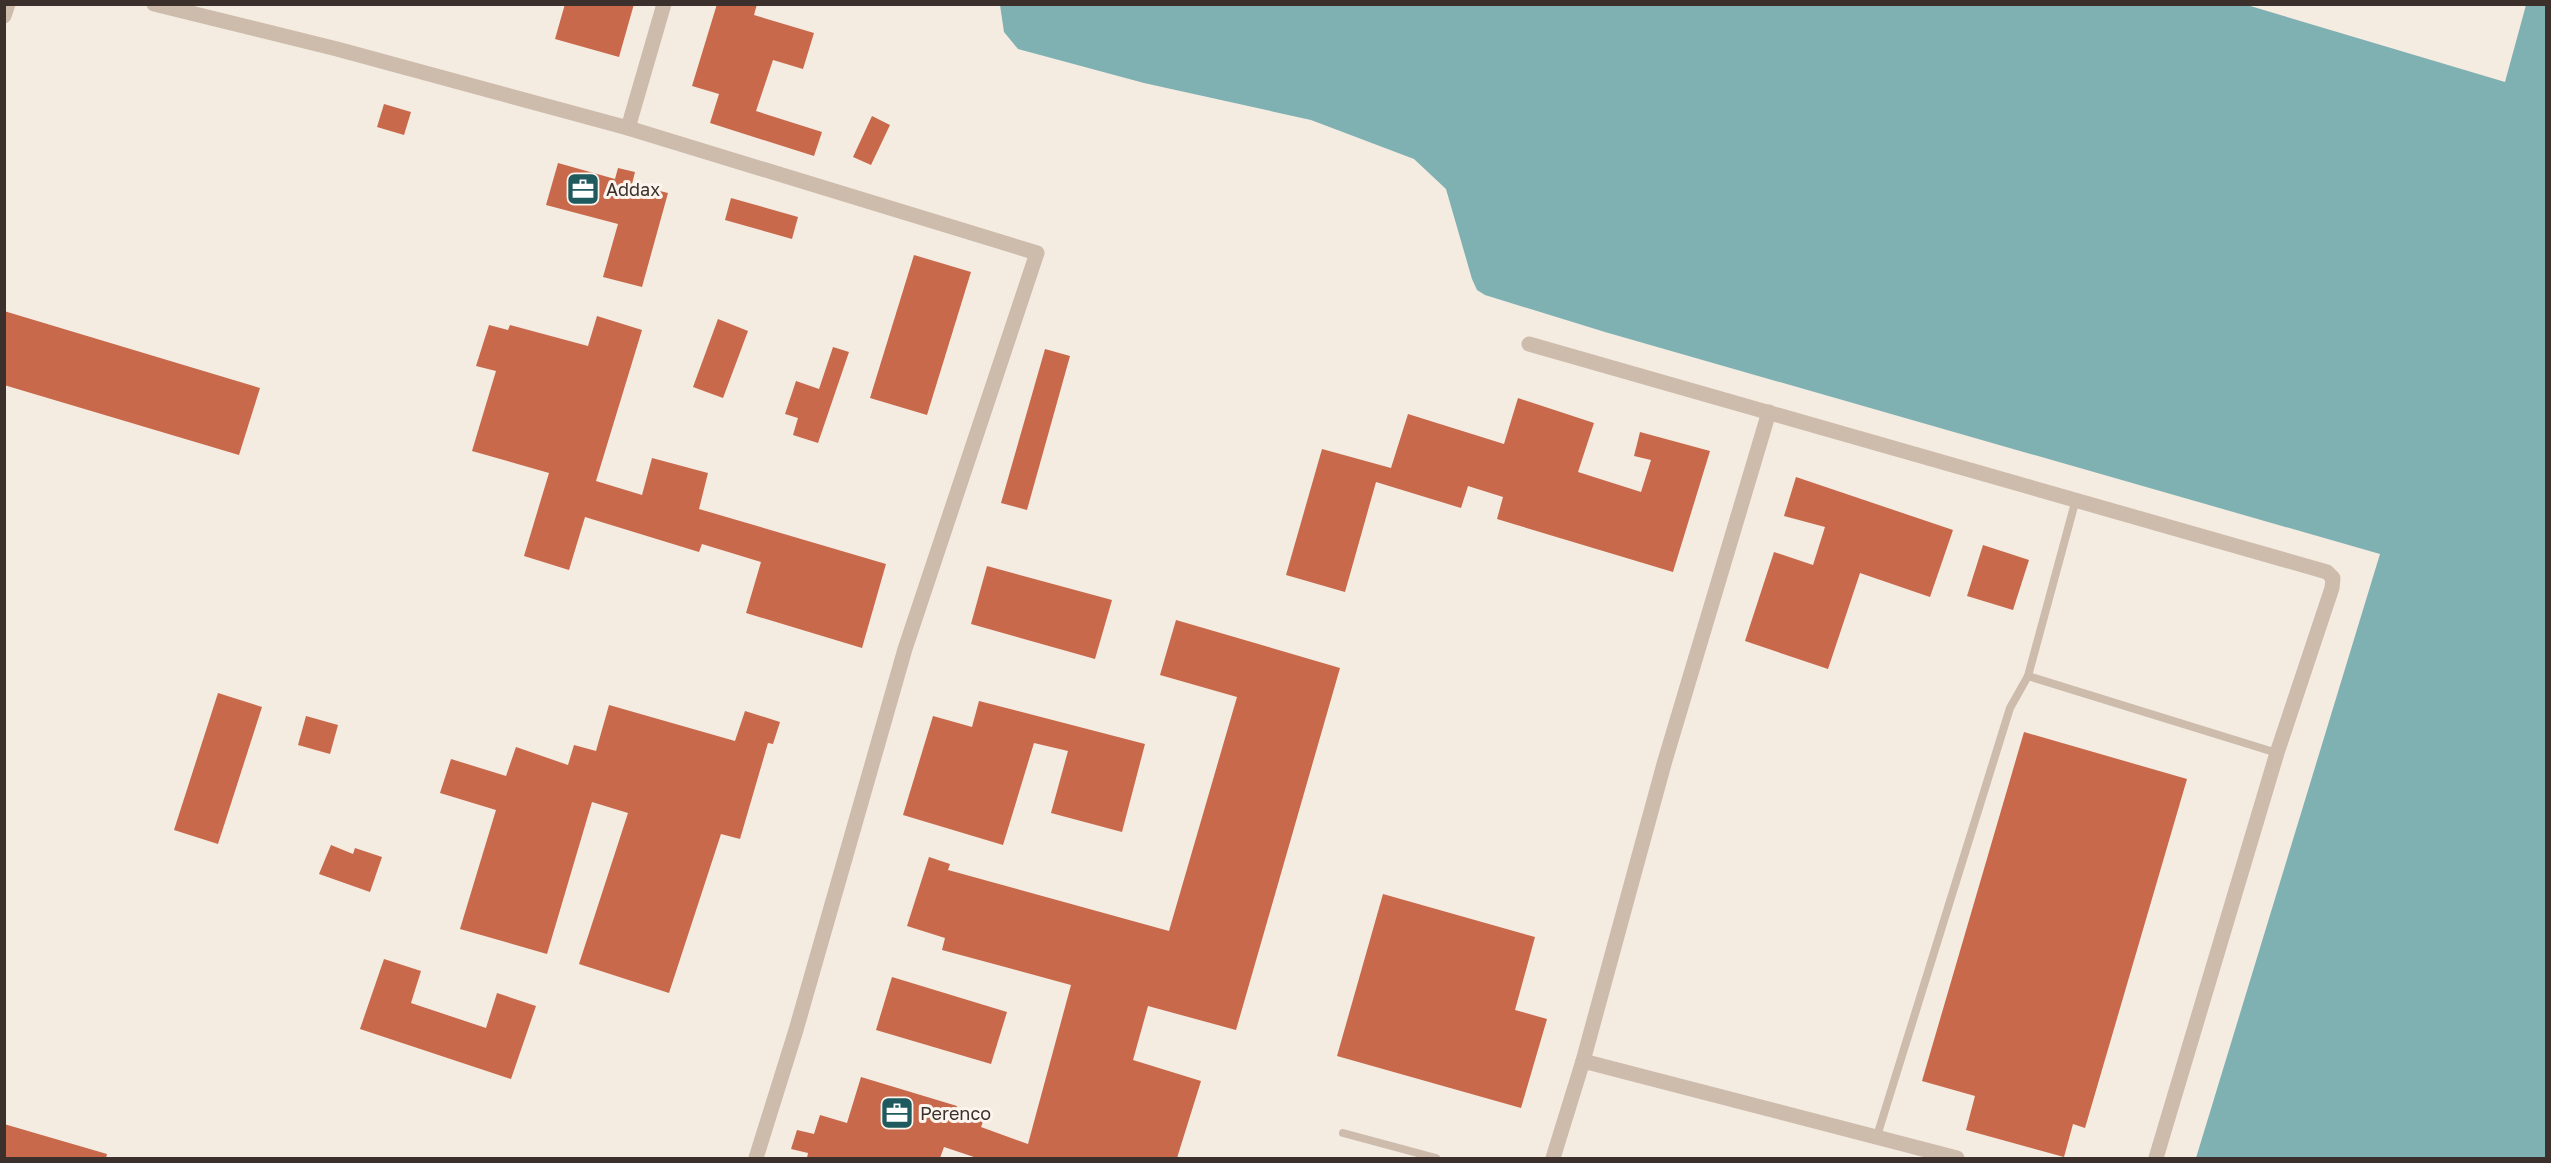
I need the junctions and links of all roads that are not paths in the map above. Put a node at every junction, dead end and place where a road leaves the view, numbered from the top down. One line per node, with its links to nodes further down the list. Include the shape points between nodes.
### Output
1 (8, 4): 4 (street)
2 (154, 4): 5 (street)
3 (664, 4): 5 (street)
4 (4, 16)
5 (628, 128): 14 (street, via 1037,253 905,649)
6 (1529, 344): 7 (street)
7 (1769, 412): 8 (street); 11 (street, via 1664,764)
8 (2076, 499): 9 (lane); 10 (street, via 2327,572 2333,578)
9 (2028, 676): 10 (lane); 13 (lane, via 2010,708)
10 (2277, 753): 18 (street)
11 (1583, 1061): 13 (street); 16 (street)
12 (1344, 1133): 15 (lane)
13 (1877, 1136): 17 (street)
14 (756, 1158)
15 (1436, 1158)
16 (1553, 1158)
17 (1957, 1158)
18 (2156, 1158)

